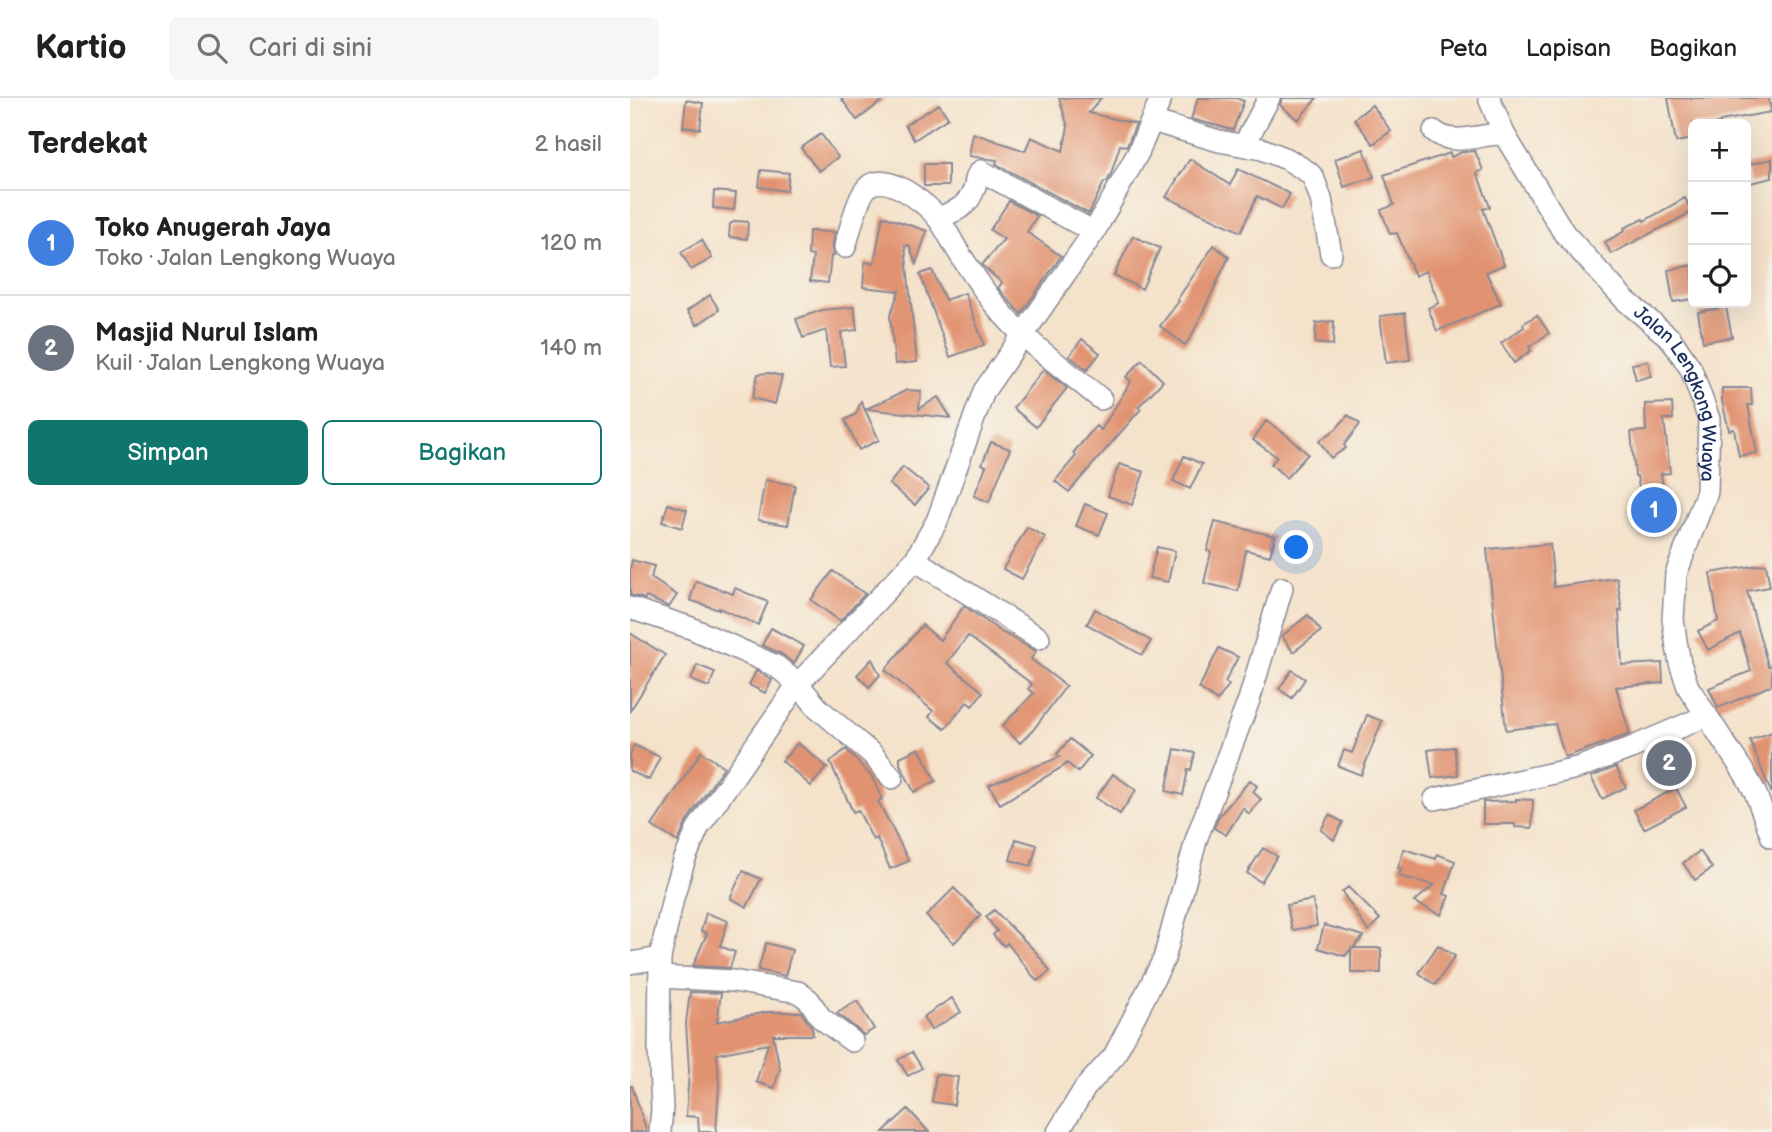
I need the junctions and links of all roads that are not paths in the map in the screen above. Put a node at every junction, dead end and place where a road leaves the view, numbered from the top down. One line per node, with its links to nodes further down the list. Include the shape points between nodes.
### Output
1 (1161, 98): 4 (street)
2 (1269, 98): 7 (street)
3 (1489, 98): 6 (street, Jalan Lengkong Wuaya)
4 (1152, 121): 7 (street); 9 (street)
5 (1434, 131): 6 (street, via 1441,138 1457,140)
6 (1504, 134): 19 (street, Jalan Lengkong Wuaya, via 1564,233 1625,300 1671,339 1691,369 1709,419 1707,492 1676,574 1674,619 1684,675)
7 (1244, 145): 11 (street, via 1300,165 1313,177)
8 (938, 218): 9 (street, via 963,208 981,171); 10 (street, via 910,194 891,184 873,183 861,196); 12 (street, via 997,307)
9 (1094, 232): 12 (street)
10 (845, 247)
11 (1331, 254)
12 (1023, 334): 13 (street); 14 (street, via 984,391 937,521)
13 (1101, 399)
14 (915, 560): 17 (street); 18 (street)
15 (1282, 587): 27 (street, via 1249,700 1196,838 1164,959 1114,1056 1086,1088)
16 (630, 608): 18 (street, via 744,651 776,666)
17 (1039, 638)
18 (798, 684): 20 (street); 24 (street, via 698,828 673,898)
19 (1706, 716): 21 (street, via 1577,768); 22 (street, Jalan Lengkong Wuaya, via 1745,774)
20 (892, 778)
21 (1435, 799)
22 (1770, 825)
23 (630, 963): 24 (street)
24 (660, 968): 25 (street, via 797,992); 26 (street)
25 (852, 1041)
26 (660, 1132)
27 (1058, 1132)

